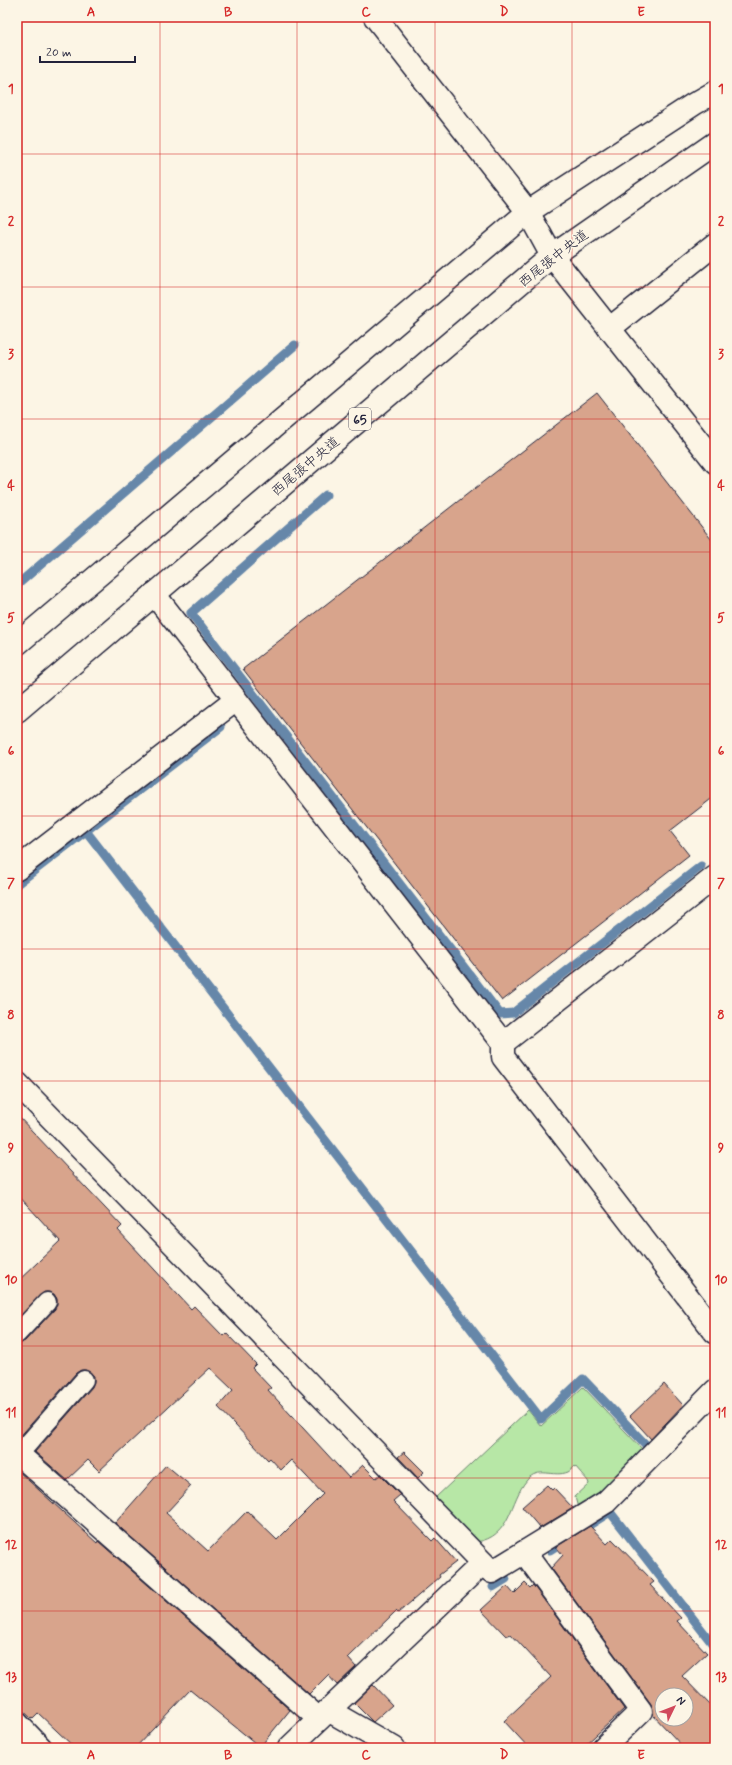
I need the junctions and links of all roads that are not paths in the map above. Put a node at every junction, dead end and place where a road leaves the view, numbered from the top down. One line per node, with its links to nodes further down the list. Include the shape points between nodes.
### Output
1 (375, 17): 4 (street)
2 (715, 92): 4 (street)
3 (715, 143): 6 (street, 西尾張中央道 / 65)
4 (528, 212): 6 (street); 10 (street)
5 (715, 244): 7 (street)
6 (552, 256): 7 (street); 9 (street, 西尾張中央道 / 65)
7 (609, 328): 8 (street)
8 (715, 462)
9 (154, 594): 11 (street); 12 (street, 西尾張中央道 / 65)
10 (17, 644)
11 (236, 700): 13 (street); 15 (street)
12 (17, 711)
13 (17, 869)
14 (715, 876): 15 (street)
15 (503, 1043): 18 (street, via 503,1057)
16 (17, 1083): 24 (street)
17 (47, 1302): 19 (lane)
18 (715, 1332)
19 (17, 1334)
20 (84, 1380): 22 (lane)
21 (715, 1391): 23 (street, via 606,1502)
22 (18, 1454): 25 (street)
23 (524, 1552): 24 (street, via 492,1572); 30 (street, via 642,1711)
24 (483, 1563): 25 (street)
25 (323, 1714): 28 (street); 29 (street)
26 (17, 1723): 27 (street)
27 (41, 1748)
28 (289, 1748)
29 (394, 1748)
30 (603, 1748)

